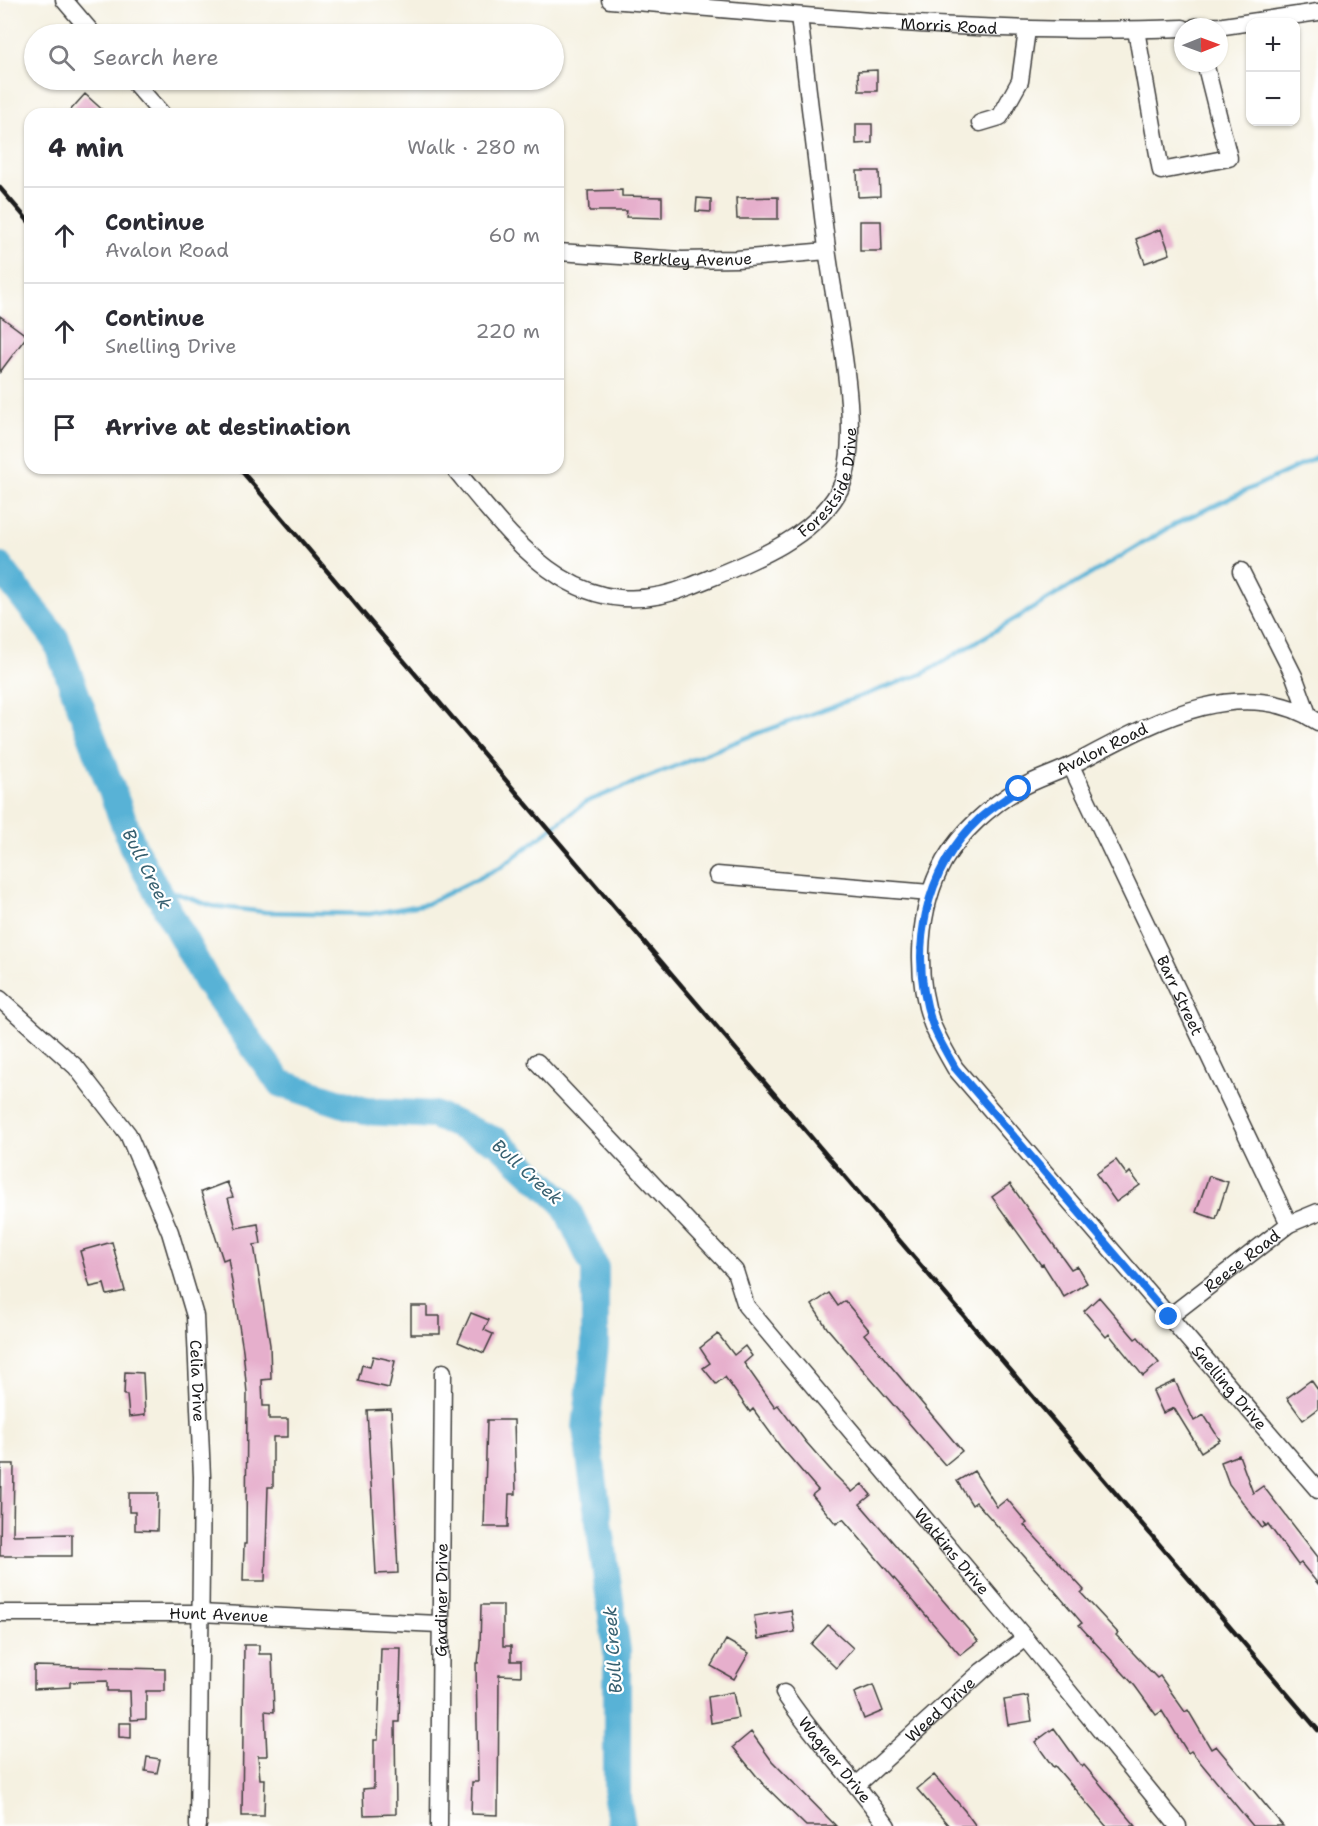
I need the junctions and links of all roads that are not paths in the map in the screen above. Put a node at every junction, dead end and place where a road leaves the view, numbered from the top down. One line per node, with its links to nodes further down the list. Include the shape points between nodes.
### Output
1 (64, 0): 6 (street)
2 (610, 0): 3 (street, Morris Road)
3 (644, 1): 5 (street, Morris Road)
4 (1318, 12): 7 (street)
5 (799, 16): 9 (street, Morris Road); 15 (street, Forestside Drive)
6 (84, 24)
7 (1228, 25)
8 (1174, 28): 10 (street, Morris Road)
9 (1027, 30): 10 (street, Morris Road); 14 (street, via 1020,81 1000,117)
10 (1136, 30): 11 (street, via 1161,171 1229,158)
11 (1207, 72)
12 (141, 90): 13 (street)
13 (157, 108)
14 (980, 123)
15 (827, 251): 16 (street, Berkley Avenue, via 682,260); 17 (street, Forestside Drive, via 848,399 849,448 841,487 823,511 762,558 648,600 589,592 565,580 504,529)
16 (564, 252)
17 (459, 474)
18 (1241, 571): 19 (street)
19 (1314, 719): 20 (street, Avalon Road, via 1286,708 1252,702 1185,710)
20 (1071, 766): 22 (street, Avalon Road, via 1019,789 979,818 945,861); 26 (street, Barr Street)
21 (717, 875): 22 (street)
22 (930, 893): 27 (street, Snelling Drive, via 923,933 923,987 932,1025 955,1068)
23 (0, 999): 31 (street, Celia Drive, via 76,1067 128,1134 170,1232 195,1316 202,1477)
24 (537, 1062): 33 (street, Watkins Drive, via 735,1271 746,1306)
25 (1318, 1212): 26 (street, Reese Road)
26 (1289, 1224): 27 (street, Reese Road)
27 (1169, 1317): 29 (street, Snelling Drive)
28 (443, 1372): 32 (street, Gardiner Drive)
29 (1318, 1490)
30 (0, 1613): 31 (street, Hunt Avenue)
31 (199, 1613): 32 (street, Hunt Avenue); 36 (street, Celia Drive)
32 (439, 1624): 37 (street, Gardiner Drive)
33 (1025, 1638): 35 (street, Weed Drive, via 982,1671); 39 (street, Watkins Drive)
34 (784, 1693): 35 (street, Wagner Drive, via 807,1728)
35 (858, 1784): 38 (street, Wagner Drive)
36 (198, 1826)
37 (439, 1826)
38 (887, 1826)
39 (1178, 1826)

